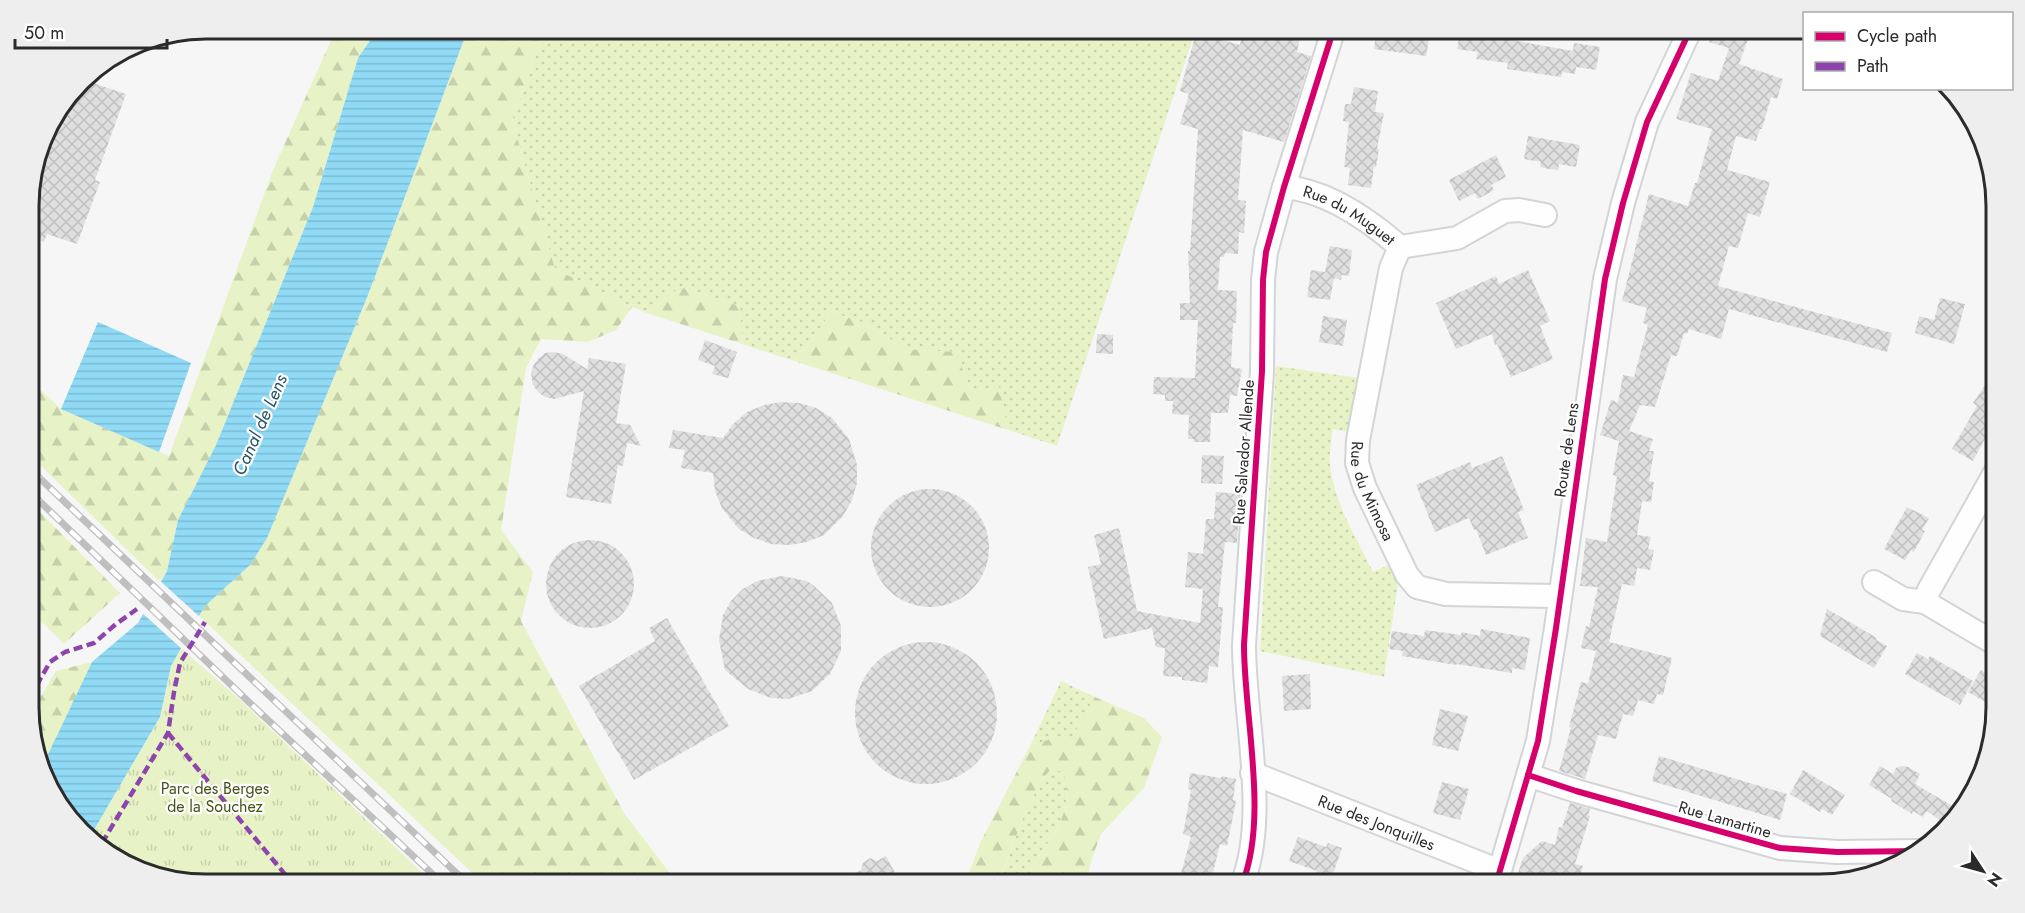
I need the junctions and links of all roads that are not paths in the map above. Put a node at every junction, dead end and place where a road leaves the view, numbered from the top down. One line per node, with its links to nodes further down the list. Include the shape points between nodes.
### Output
1 (1331, 39): 3 (street, Rue Salvador Allende)
2 (1684, 39): 8 (street, Route de Lens, via 1647,122 1605,279)
3 (1284, 187): 5 (street, Rue du Muguet, via 1319,195 1373,224); 11 (street, Rue Salvador Allende, via 1266,252 1263,280 1262,371 1244,645)
4 (1545, 215): 5 (street, Rue du Muguet, via 1519,210 1505,212 1457,238)
5 (1400, 247): 8 (street, Rue du Mimosa, via 1391,268 1358,440 1357,463 1365,488 1407,575 1417,587 1446,594)
6 (1986, 489): 9 (street)
7 (1874, 582): 9 (street, via 1903,598)
8 (1559, 596): 12 (street, Route de Lens, via 1538,741)
9 (1925, 602): 10 (street)
10 (1986, 638)
11 (1252, 773): 14 (street, Rue Salvador Allende, via 1254,829); 15 (street, Rue des Jonquilles)
12 (1528, 775): 13 (street, Rue Lamartine, via 1780,848); 16 (street, Route de Lens)
13 (1904, 850)
14 (1245, 874)
15 (1491, 874)
16 (1499, 874)

